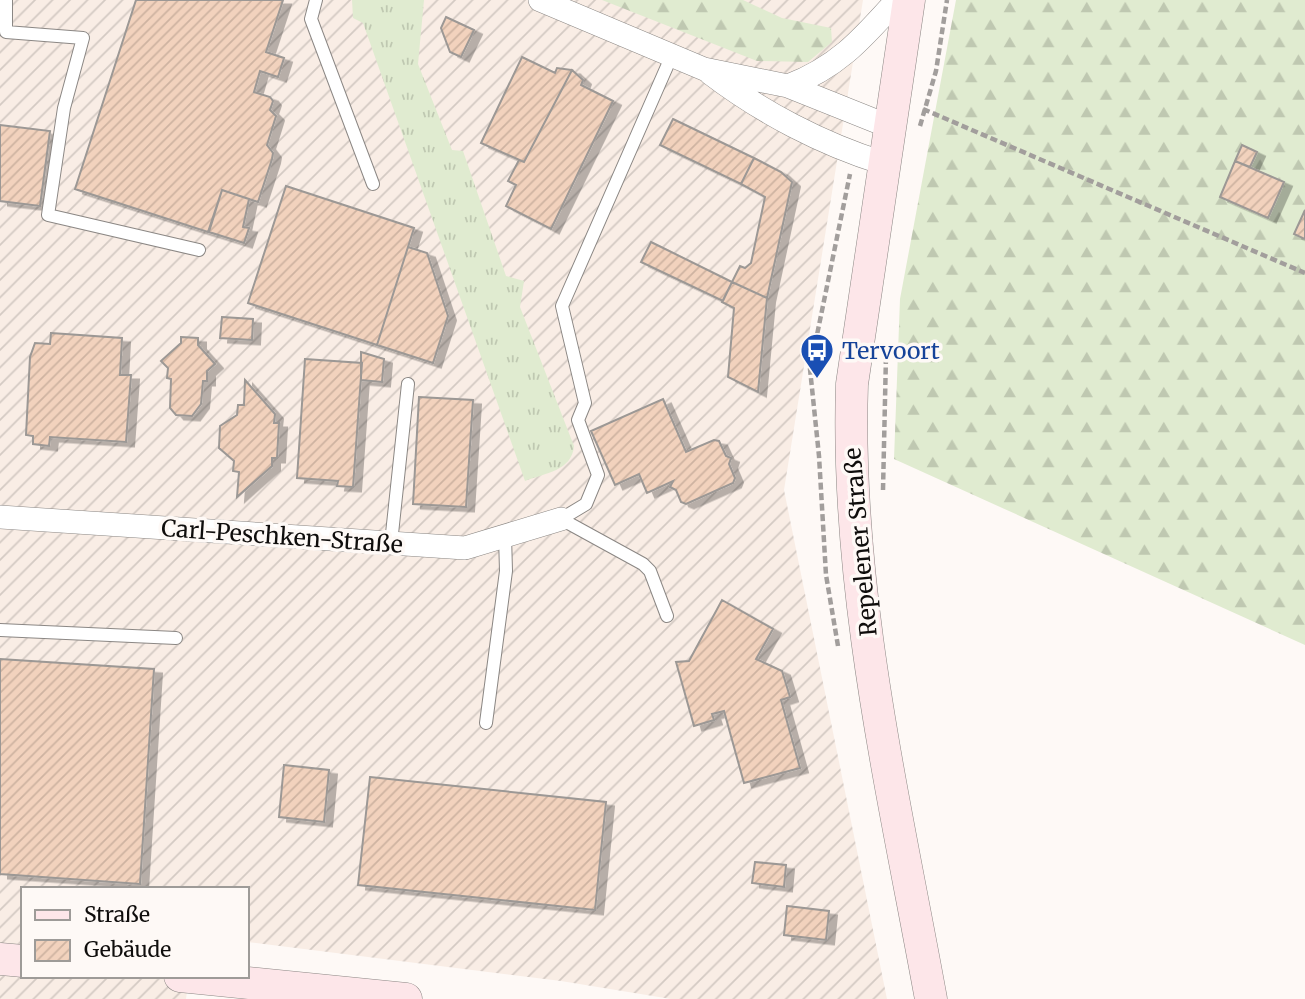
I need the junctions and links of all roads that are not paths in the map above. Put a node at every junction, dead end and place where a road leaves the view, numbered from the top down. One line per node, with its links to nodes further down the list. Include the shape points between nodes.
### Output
1 (6, 0): 12 (lane, via 6,32 83,38 64,108 48,215)
2 (316, 0): 11 (lane, via 311,19)
3 (540, 0): 6 (street)
4 (897, 0): 8 (street, via 851,51 817,75)
5 (909, 0): 9 (main road, Repelener Straße)
6 (672, 55): 7 (street); 15 (lane, via 562,306 585,403 578,420 598,475 586,504)
7 (704, 69): 8 (street); 10 (street, via 746,101 853,154)
8 (788, 86): 9 (street)
9 (899, 120): 10 (main road, Repelener Straße)
10 (883, 163): 26 (main road, Repelener Straße, via 852,384 851,503 875,691)
11 (373, 184)
12 (199, 250)
13 (408, 384): 17 (lane)
14 (0, 517): 17 (street, Carl-Peschken-Straße)
15 (561, 519): 16 (street, Carl-Peschken-Straße); 18 (lane, via 650,571)
16 (505, 537): 17 (street, Carl-Peschken-Straße, via 465,548); 21 (lane, via 506,571)
17 (391, 543)
18 (667, 615)
19 (0, 630): 20 (lane)
20 (176, 638)
21 (486, 723)
22 (0, 959): 23 (main road)
23 (21, 961)
24 (200, 978): 25 (main road)
25 (406, 999)
26 (932, 999)

